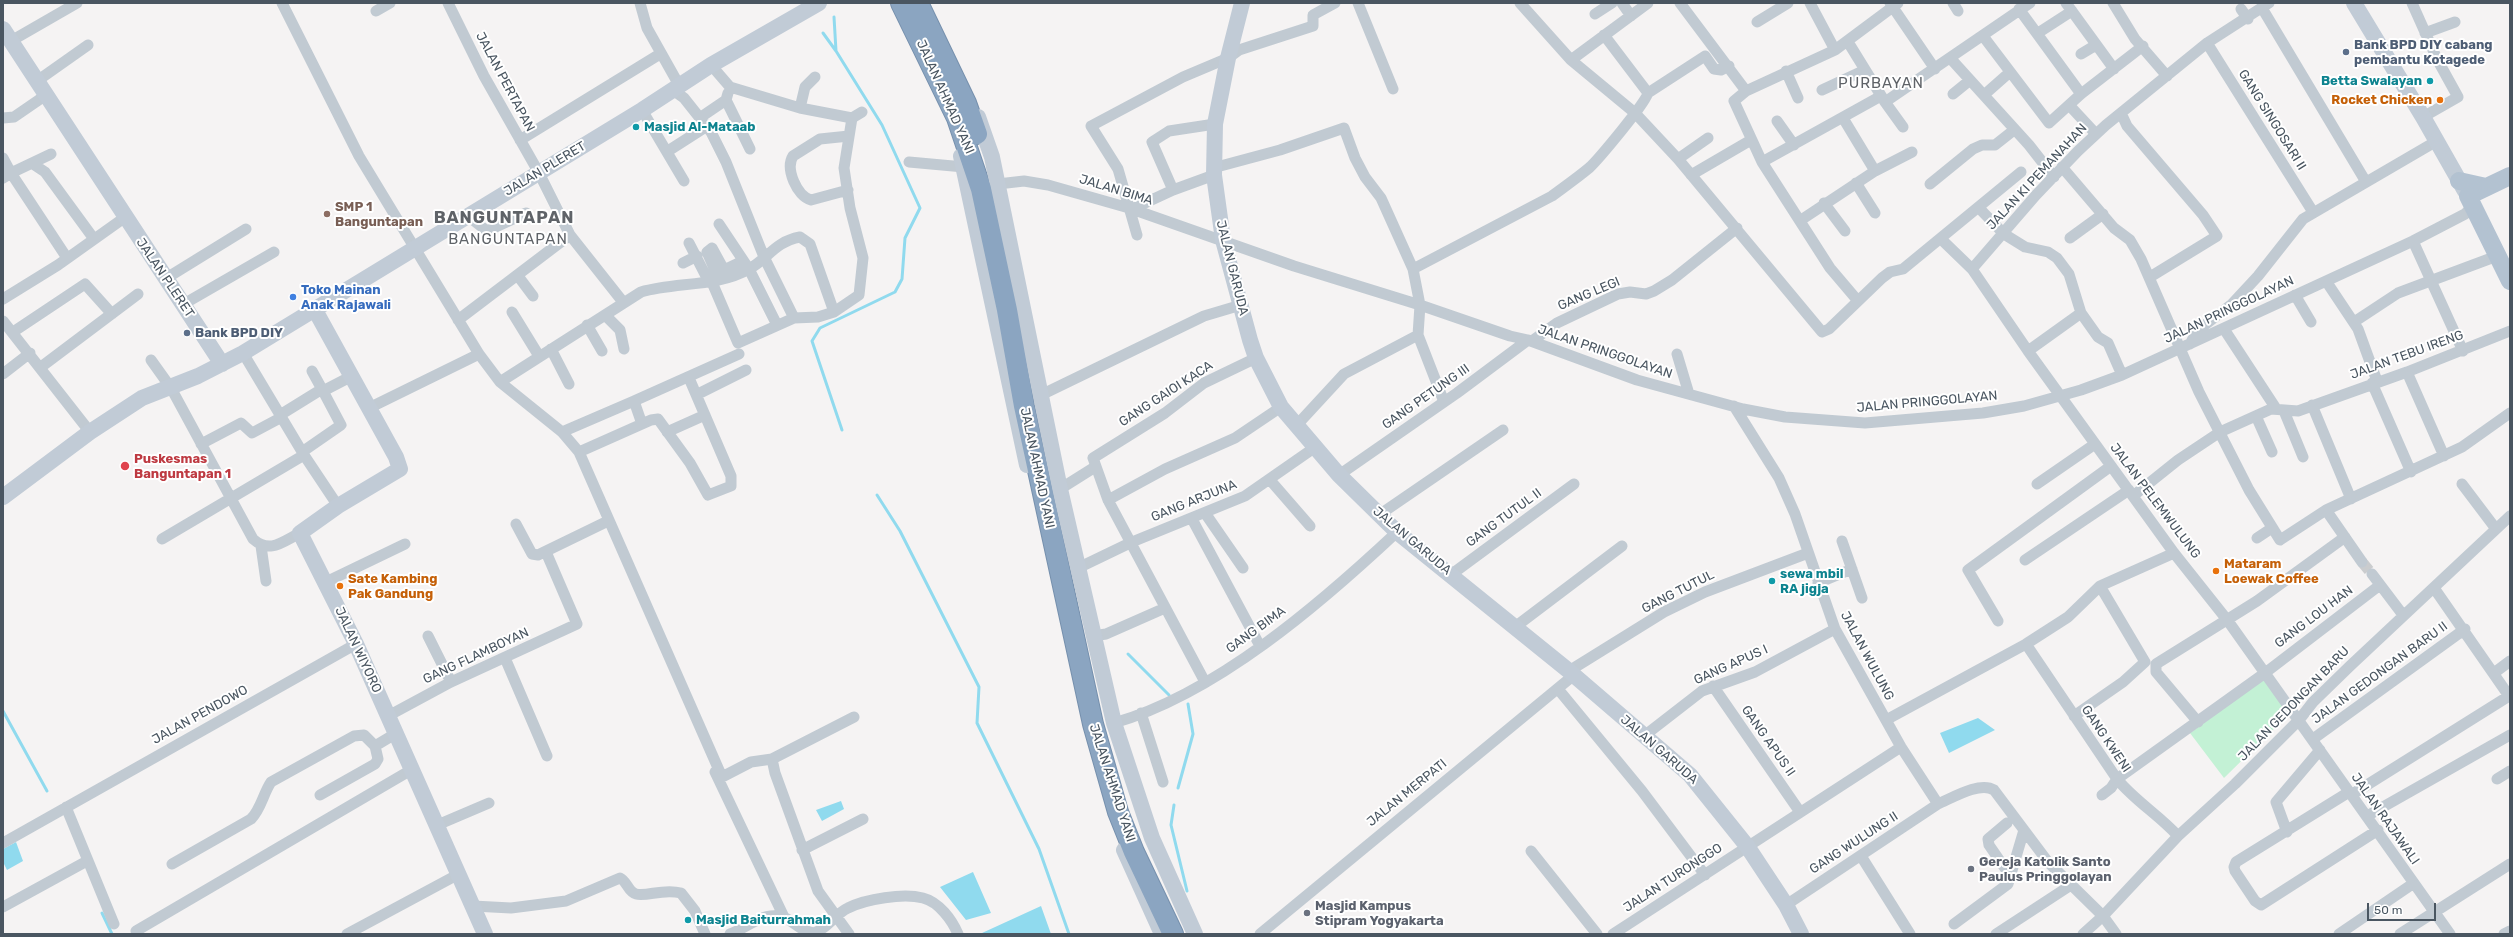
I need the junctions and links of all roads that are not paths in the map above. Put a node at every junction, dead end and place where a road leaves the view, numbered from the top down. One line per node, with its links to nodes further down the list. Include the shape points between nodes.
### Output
1 (77, 3): 37 (street)
2 (282, 3): 149 (street, via 359,156)
3 (390, 3): 29 (street)
4 (448, 3): 94 (street, JALAN PERTAPAN, via 484,76)
5 (640, 3): 46 (street, via 647,28)
6 (819, 3): 26 (street, JALAN PLERET)
7 (901, 3): 84 (highway, JALAN AHMAD YANI)
8 (1242, 3): 48 (street, JALAN GARUDA)
9 (1335, 3): 48 (street, via 1313,15 1313,26 1239,50)
10 (1358, 3): 64 (street)
11 (1520, 3): 50 (street)
12 (1612, 3): 30 (street)
13 (1622, 3): 31 (street)
14 (1648, 3): 31 (street)
15 (1680, 3): 52 (street, via 1706,40)
16 (1788, 3): 33 (street)
17 (1810, 3): 45 (street)
18 (2030, 3): 27 (street)
19 (2113, 3): 44 (street, via 2135,39)
20 (2354, 3): 81 (street)
21 (2412, 3): 35 (street)
22 (1893, 4): 40 (street); 53 (street)
23 (919, 6): 120 (street, via 937,27 962,77 984,131); 175 (highway, JALAN AHMAD YANI, via 966,103 986,159)
24 (2266, 6): 32 (street, JALAN KI PEMANAHAN); 118 (street)
25 (2069, 7): 36 (street); 42 (street)
26 (801, 8): 51 (street, JALAN PLERET)
27 (2019, 9): 36 (street); 39 (street)
28 (2241, 9): 32 (street)
29 (376, 11)
30 (1595, 14)
31 (1631, 16): 38 (street)
32 (2248, 19): 41 (street, JALAN KI PEMANAHAN)
33 (1757, 22)
34 (2455, 22): 35 (street)
35 (2425, 32): 81 (street, via 2458,97)
36 (2038, 33): 69 (street)
37 (7, 35): 60 (street, JALAN PLERET)
38 (1604, 35): 50 (street); 67 (street)
39 (1983, 36): 49 (street); 57 (street)
40 (1848, 42): 45 (street); 55 (street)
41 (2207, 43): 58 (street, JALAN KI PEMANAHAN); 129 (street, GANG SINGOSARI II)
42 (2096, 45): 47 (street); 54 (street)
43 (88, 46): 60 (street)
44 (2143, 46): 54 (street); 58 (street)
45 (1835, 50): 56 (street)
46 (660, 54): 63 (street); 94 (street)
47 (2081, 54)
48 (1228, 58): 88 (street, JALAN GARUDA); 127 (street, via 1183,77 1091,126 1115,162)
49 (1951, 59): 53 (street); 61 (street)
50 (1571, 60): 79 (street)
51 (711, 65): 62 (street); 63 (street, JALAN PLERET)
52 (1729, 66): 66 (street); 67 (street, via 1721,70 1714,69 1705,56)
53 (1935, 69): 73 (street)
54 (2114, 69): 69 (street)
55 (1865, 70): 65 (street); 73 (street)
56 (1786, 71): 66 (street); 72 (street)
57 (2010, 72): 71 (street); 75 (street, via 2049,123)
58 (2167, 76): 80 (street, JALAN KI PEMANAHAN)
59 (814, 77): 76 (street, via 806,84)
60 (37, 81): 70 (street, JALAN PLERET)
61 (1969, 81): 68 (street); 71 (street)
62 (730, 87): 74 (street); 76 (street)
63 (676, 88): 77 (street, JALAN PLERET); 86 (street)
64 (1393, 89)
65 (1822, 90)
66 (1746, 91): 95 (street, via 1736,97 1734,104)
67 (1648, 93): 79 (street)
68 (1953, 94)
69 (2081, 94): 75 (street)
70 (46, 95): 82 (street, via 14,117); 134 (street, JALAN PLERET)
71 (1984, 95): 90 (street)
72 (1798, 98)
73 (1883, 99): 85 (street); 89 (street)
74 (726, 100): 86 (street); 98 (street)
75 (2069, 105): 91 (street)
76 (800, 108): 83 (street)
77 (642, 110): 99 (street); 112 (street, JALAN PLERET)
78 (862, 112): 83 (street)
79 (1635, 113): 103 (street); 157 (street, via 1590,167 1567,186)
80 (2121, 113): 91 (street, JALAN KI PEMANAHAN); 160 (street, via 2126,126 2203,215 2217,236)
81 (2423, 117): 96 (street)
82 (3, 118)
83 (852, 118): 92 (street)
84 (956, 118): 107 (street, via 953,129); 175 (highway, JALAN AHMAD YANI, via 981,189)
85 (1844, 118): 97 (street); 109 (street)
86 (704, 122): 99 (street); 153 (street, via 726,162)
87 (1776, 122): 97 (street)
88 (1215, 124): 110 (street, JALAN GARUDA); 124 (street, via 1168,131 1152,142)
89 (1903, 127)
90 (2014, 130): 116 (street); 121 (street, via 1995,145 1982,145 1974,149)
91 (2096, 134): 108 (street, JALAN KI PEMANAHAN)
92 (849, 136): 123 (street, via 844,168); 123 (street, via 820,139 793,156 790,163 798,192 805,198 811,200)
93 (1708, 138): 103 (street)
94 (520, 140): 112 (street, JALAN PERTAPAN)
95 (1751, 140): 105 (street); 114 (street)
96 (2435, 142): 118 (street); 125 (street)
97 (1794, 145): 105 (street)
98 (750, 149)
99 (668, 151): 117 (street)
100 (1912, 152): 109 (street)
101 (51, 154): 106 (street)
102 (3, 158): 113 (street)
103 (1678, 159): 114 (street)
104 (910, 162): 107 (street)
105 (1762, 162): 135 (street)
106 (33, 164): 113 (street); 144 (street, via 45,172)
107 (964, 167): 399 (street, via 1014,410 1054,577 1089,745 1126,859)
108 (2062, 167): 116 (street, JALAN KI PEMANAHAN); 132 (street)
109 (1875, 170): 119 (street)
110 (1214, 172): 124 (street); 146 (street, JALAN GARUDA); 157 (street, via 1344,128 1355,158 1381,198)
111 (2021, 172): 128 (street)
112 (539, 173): 133 (street, JALAN PLERET); 141 (street, JALAN PERTAPAN)
113 (7, 175): 154 (street)
114 (1691, 175): 137 (street)
115 (2510, 176): 125 (main road)
116 (2054, 177): 140 (street, JALAN KI PEMANAHAN)
117 (684, 181)
118 (2366, 182): 129 (street)
119 (1856, 183): 126 (street); 131 (street)
120 (998, 184): 127 (street, JALAN BIMA, via 1024,181 1048,185); 227 (street)
121 (1930, 184)
122 (2510, 188): 125 (main road)
123 (848, 190): 178 (street, via 864,258 864,269 859,295)
124 (1173, 190): 127 (street)
125 (2466, 194): 147 (street, JALAN PRINGGOLAYAN, via 2465,214); 152 (main road)
126 (1824, 203): 135 (street); 139 (street)
127 (1130, 208): 142 (street); 146 (street, JALAN BIMA)
128 (1979, 208): 140 (street); 145 (street)
129 (2313, 212): 195 (street, via 2303,219 2245,290 2197,331)
130 (526, 213): 133 (street, via 487,231)
131 (1874, 213)
132 (2103, 214): 143 (street); 160 (street, via 2114,228 2130,240)
133 (468, 216): 149 (street, JALAN PLERET)
134 (124, 218): 144 (street); 161 (street, JALAN PLERET)
135 (1801, 220): 170 (street, via 1830,268)
136 (719, 224): 156 (street)
137 (1737, 228): 170 (street, via 1822,332 1829,329); 193 (street, GANG LEGI, via 1672,280 1654,291 1646,294 1618,294)
138 (246, 229): 161 (street)
139 (1845, 231)
140 (2004, 234): 158 (street, JALAN KI PEMANAHAN); 179 (street, via 2025,248 2048,252 2057,258 2069,274)
141 (570, 235): 159 (street); 171 (street, JALAN PERTAPAN)
142 (1137, 235)
143 (2070, 238)
144 (94, 239): 154 (street)
145 (1941, 239): 158 (street); 170 (street, via 1899,271 1887,274)
146 (1223, 240): 173 (street, JALAN GARUDA); 174 (street, JALAN PRINGGOLAYAN, via 1294,266)
147 (2412, 242): 162 (street); 164 (street, JALAN PRINGGOLAYAN)
148 (689, 243): 151 (street)
149 (415, 248): 176 (street, JALAN PLERET); 183 (street)
150 (274, 252): 172 (street)
151 (697, 256): 155 (street); 163 (street)
152 (2497, 256): 162 (street); 165 (main road)
153 (764, 257): 156 (street); 178 (street, via 778,244 790,239 800,237 808,242); 182 (street)
154 (68, 258): 169 (street)
155 (683, 263)
156 (746, 265): 163 (street); 163 (street, via 724,270 712,248 709,249 707,252); 188 (street)
157 (1413, 269): 174 (street)
158 (1972, 269): 200 (street)
159 (518, 276): 168 (street); 183 (street)
160 (2150, 277): 198 (street)
161 (165, 279): 172 (street, JALAN PLERET)
162 (2431, 279): 186 (street, via 2388,298); 201 (street)
163 (713, 280): 171 (street, via 651,289); 188 (street, via 738,343)
164 (2326, 281): 167 (street, JALAN PRINGGOLAYAN); 186 (street)
165 (2510, 281)
166 (138, 294): 180 (street)
167 (2295, 295): 185 (street); 189 (street, JALAN PRINGGOLAYAN)
168 (533, 296)
169 (3, 299)
170 (1858, 301)
171 (623, 302): 181 (street)
172 (182, 305): 194 (street, JALAN PLERET)
173 (1241, 305): 208 (street, JALAN GARUDA); 227 (street, via 1197,319)
174 (1420, 305): 192 (street); 193 (street, JALAN PRINGGOLAYAN, via 1510,336)
175 (1012, 309): 256 (highway, JALAN AHMAD YANI); 400 (highway, JALAN AHMAD YANI, via 1024,406 1100,751 1118,812)
176 (315, 310): 203 (street, JALAN PLERET); 218 (street)
177 (512, 312): 207 (street)
178 (834, 312): 182 (street, via 818,317)
179 (2081, 313): 200 (street); 216 (street, via 2098,337 2108,343)
180 (112, 314): 191 (street, via 85,284); 211 (street)
181 (605, 315): 187 (street); 197 (street, via 620,330)
182 (794, 318): 188 (street)
183 (458, 320): 204 (street)
184 (3, 321): 191 (street)
185 (2312, 322)
186 (2354, 322): 221 (street, via 2362,338)
187 (587, 325): 196 (street); 199 (street)
188 (777, 325)
189 (2224, 329): 195 (street, JALAN PRINGGOLAYAN); 235 (street)
190 (2510, 331): 201 (street, JALAN TEBU IRENG)
191 (13, 332): 202 (street)
192 (1418, 335): 230 (street); 241 (street, via 1344,374)
193 (1530, 340): 226 (street, JALAN PRINGGOLAYAN, via 1612,372); 230 (street, GANG PETUNG III)
194 (209, 344): 210 (street, JALAN PLERET); 217 (street)
195 (2190, 344): 198 (street, JALAN PRINGGOLAYAN)
196 (550, 349): 207 (street); 222 (street)
197 (624, 349)
198 (2180, 349): 216 (street, JALAN PRINGGOLAYAN); 246 (street)
199 (602, 351)
200 (2028, 351): 228 (street)
201 (2463, 351): 214 (street, JALAN TEBU IRENG)
202 (30, 353): 211 (street); 215 (street)
203 (243, 353): 210 (street, JALAN PLERET); 238 (street)
204 (479, 354): 220 (street); 234 (street)
205 (740, 354): 219 (street)
206 (1677, 354): 226 (street)
207 (539, 356): 220 (street)
208 (1256, 358): 233 (street, JALAN GARUDA); 255 (street, GANG GAIOI KACA, via 1204,383)
209 (151, 360): 223 (street)
210 (222, 364): 217 (street)
211 (41, 367): 243 (street)
212 (746, 370): 225 (street)
213 (312, 371): 224 (street)
214 (2407, 372): 221 (street, JALAN TEBU IRENG); 253 (street)
215 (3, 374)
216 (2122, 375): 228 (street, JALAN PRINGGOLAYAN)
217 (198, 376): 223 (street)
218 (352, 376): 224 (street); 234 (street)
219 (689, 378): 225 (street); 229 (street)
220 (500, 382): 244 (street)
221 (2375, 382): 231 (street, JALAN TEBU IRENG); 258 (street)
222 (569, 384)
223 (171, 388): 243 (street, via 159,390 142,398); 247 (street)
224 (322, 390): 238 (street); 252 (street, via 341,425)
225 (698, 394): 237 (street)
226 (1689, 394): 232 (street, JALAN PRINGGOLAYAN)
227 (1041, 395): 256 (street)
228 (2060, 395): 232 (street, JALAN PRINGGOLAYAN, via 2024,406 1983,413 1866,423 1785,417); 248 (street, JALAN PELEMWULUNG)
229 (634, 401): 240 (street); 244 (street)
230 (1444, 402): 259 (street, GANG PETUNG III)
231 (2312, 405): 235 (street, JALAN TEBU IRENG, via 2298,411); 268 (street)
232 (1734, 406): 292 (street, JALAN WULUNG, via 1779,478)
233 (1281, 407): 241 (street, JALAN GARUDA); 269 (street, via 1235,438 1165,469)
234 (369, 408): 270 (street, via 400,469)
235 (2280, 409): 239 (street, JALAN TEBU IRENG); 254 (street)
236 (2510, 413): 253 (street, via 2462,447)
237 (705, 415): 245 (street); 245 (street, via 732,481 730,486 712,495 705,492 690,463)
238 (281, 416): 247 (street, via 252,433 241,423); 252 (street)
239 (2256, 416): 246 (street, JALAN TEBU IRENG); 251 (street)
240 (642, 424): 245 (street, via 658,419); 250 (street)
241 (1296, 426): 249 (street, JALAN GARUDA)
242 (1503, 430): 273 (street)
243 (90, 432): 266 (street)
244 (562, 432): 250 (street)
245 (667, 432)
246 (2220, 432): 265 (street, JALAN TEBU IRENG); 279 (street, via 2249,490)
247 (201, 444): 267 (street)
248 (2095, 444): 257 (street, JALAN PELEMWULUNG); 262 (street)
249 (1314, 448): 259 (street, JALAN GARUDA); 260 (street, GANG ARJUNA)
250 (579, 452): 276 (street)
251 (2272, 452)
252 (303, 453): 267 (street); 270 (street)
253 (2444, 456): 258 (street)
254 (2303, 457)
255 (1094, 462): 264 (street, GANG GAIOI KACA); 269 (street)
256 (1052, 466): 264 (street); 401 (highway, JALAN AHMAD YANI, via 1086,644 1117,771 1164,894)
257 (2111, 466): 265 (street, JALAN PELEMWULUNG); 310 (street, via 1968,570)
258 (2411, 472): 268 (street)
259 (1339, 475): 273 (street, JALAN GARUDA)
260 (1270, 480): 272 (street, GANG ARJUNA, via 1245,496); 278 (street)
261 (1574, 484): 299 (street, GANG TUTUL II)
262 (2037, 484)
263 (2462, 484): 280 (street)
264 (1060, 489): 296 (street)
265 (2131, 493): 293 (street, JALAN PELEMWULUNG); 294 (street, JALAN TEBU IRENG)
266 (3, 497)
267 (230, 498): 285 (street); 289 (street, via 253,539)
268 (2351, 499): 271 (street)
269 (1108, 500): 287 (street)
270 (338, 506): 282 (street)
271 (2326, 510): 279 (street, via 2280,540); 283 (street)
272 (1205, 514): 275 (street, GANG ARJUNA); 297 (street)
273 (1379, 516): 281 (street, JALAN GARUDA)
274 (2510, 516): 280 (street, JALAN GEDONGAN BARU)
275 (1192, 519): 287 (street, GANG ARJUNA); 319 (street)
276 (608, 521): 291 (street); 341 (street)
277 (516, 524): 291 (street, via 532,554)
278 (1310, 526)
279 (2272, 528): 284 (street)
280 (2496, 529): 306 (street, JALAN GEDONGAN BARU)
281 (1397, 532): 299 (street, JALAN GARUDA); 319 (street, GANG BIMA, via 1302,614)
282 (300, 533): 289 (street, via 271,547); 302 (street, JALAN WIYORO)
283 (2345, 537): 295 (street); 311 (street)
284 (2257, 538)
285 (162, 539)
286 (1842, 541): 298 (street)
287 (1132, 542): 296 (street, GANG ARJUNA); 308 (street)
288 (405, 544): 302 (street)
289 (261, 546): 301 (street)
290 (1622, 546): 312 (street)
291 (546, 552): 320 (street, GANG FLAMBOYAN, via 577,624)
292 (1808, 553): 303 (street, JALAN WULUNG); 322 (street, GANG TUTUL, via 1705,592 1664,612)
293 (2174, 553): 305 (street); 311 (street, JALAN PELEMWULUNG)
294 (2025, 560)
295 (2362, 562)
296 (1078, 568): 316 (street)
297 (1243, 568)
298 (1852, 569): 303 (street); 307 (street)
299 (1452, 574): 312 (street, JALAN GARUDA)
300 (2372, 574): 304 (street)
301 (266, 581)
302 (326, 582): 317 (street, JALAN WIYORO)
303 (1818, 583): 313 (street, JALAN WULUNG)
304 (2380, 585): 309 (street); 323 (street, GANG LOU HAN)
305 (2100, 586): 318 (street, via 2068,617); 331 (street, via 2145,662 2123,682)
306 (2434, 588): 309 (street, JALAN GEDONGAN BARU); 314 (street)
307 (1862, 598)
308 (1165, 608): 316 (street, via 1106,634); 326 (street)
309 (2403, 615): 334 (street, JALAN GEDONGAN BARU, via 2313,702)
310 (1998, 621)
311 (2228, 621): 323 (street, JALAN PELEMWULUNG); 335 (street, via 2155,666 2156,672)
312 (1515, 627): 322 (street, JALAN GARUDA)
313 (1835, 629): 327 (street, GANG APUS I, via 1755,672); 333 (street, JALAN WULUNG)
314 (2464, 629): 324 (street); 340 (street, JALAN GEDONGAN BARU II)
315 (428, 636): 325 (street)
316 (1093, 636): 336 (street)
317 (356, 644): 330 (street, JALAN WIYORO); 357 (street, JALAN PENDOWO)
318 (2026, 644): 331 (street, GANG KWENI); 333 (street)
319 (1260, 646): 326 (street, GANG BIMA)
320 (505, 658): 325 (street, GANG FLAMBOYAN); 345 (street)
321 (2510, 661): 324 (street)
322 (1571, 673): 328 (street, JALAN MERPATI); 339 (street, JALAN GARUDA)
323 (2265, 673): 334 (street, JALAN PELEMWULUNG); 335 (street, GANG LOU HAN)
324 (2494, 673): 352 (street, via 2508,698)
325 (452, 682): 330 (street, GANG FLAMBOYAN)
326 (1205, 682): 329 (street, GANG BIMA)
327 (1713, 686): 339 (street, GANG APUS I, via 1684,703); 358 (street, GANG APUS II)
328 (1558, 689): 376 (street, via 1642,790); 403 (street, JALAN MERPATI)
329 (1141, 713): 336 (street, GANG BIMA); 351 (street)
330 (388, 716): 337 (street, JALAN WIYORO)
331 (2074, 716): 349 (street, GANG KWENI)
332 (854, 717): 346 (street)
333 (1886, 720): 343 (street, JALAN WULUNG)
334 (2299, 720): 340 (street, JALAN RAJAWALI); 366 (street, JALAN GEDONGAN BARU)
335 (2198, 722): 349 (street, GANG LOU HAN)
336 (1114, 723): 402 (street, via 1152,838)
337 (395, 734): 342 (street); 347 (street, JALAN WIYORO)
338 (2510, 735): 359 (street)
339 (1644, 736): 368 (street, JALAN GARUDA, via 1700,786)
340 (2313, 739): 344 (street, JALAN RAJAWALI)
341 (707, 742): 346 (street, via 722,777 751,762); 386 (street, via 705,747 713,768)
342 (375, 746): 353 (street, via 378,759 375,764); 373 (street, via 364,735 354,736 271,782 258,811 251,819)
343 (1901, 747): 356 (street, JALAN WULUNG); 358 (street)
344 (2320, 750): 352 (street, JALAN RAJAWALI); 365 (street, via 2276,802)
345 (548, 756)
346 (772, 759): 369 (street)
347 (411, 770): 362 (street, JALAN WIYORO); 389 (street)
348 (2510, 772): 350 (street)
349 (2117, 779): 354 (street, GANG LOU HAN); 366 (street, GANG KWENI, via 2129,794 2163,820)
350 (2497, 779)
351 (1163, 782)
352 (2350, 794): 359 (street, JALAN RAJAWALI); 365 (street)
353 (320, 795)
354 (2102, 795)
355 (489, 803): 362 (street)
356 (1938, 804): 361 (street, via 1977,789 1990,788 1998,794); 371 (street, GANG WULUNG II)
357 (58, 811): 367 (street, JALAN PENDOWO); 372 (street)
358 (1800, 812): 368 (street)
359 (2367, 816): 364 (street, JALAN RAJAWALI)
360 (863, 819): 369 (street)
361 (2012, 819): 363 (street); 377 (street, via 1988,840)
362 (435, 826): 375 (street, JALAN WIYORO)
363 (2024, 830): 377 (street); 379 (street, via 2048,862)
364 (2378, 830): 365 (street, via 2261,905 2255,901 2234,866 2236,862); 378 (street, JALAN RAJAWALI)
365 (2287, 832)
366 (2178, 836): 385 (street, JALAN GEDONGAN BARU)
367 (3, 843)
368 (1747, 846): 376 (street, JALAN TURONGGO); 380 (street, JALAN GARUDA)
369 (802, 850): 384 (street, via 818,891)
370 (1531, 851): 404 (street)
371 (1861, 856): 380 (street, GANG WULUNG II); 407 (street)
372 (87, 861): 382 (street); 387 (street)
373 (172, 864)
374 (2510, 864): 383 (street)
375 (457, 875): 381 (street, JALAN WIYORO); 393 (street)
376 (1704, 875): 390 (street, JALAN TURONGGO)
377 (2011, 877): 388 (street, via 2005,888)
378 (2414, 883): 383 (street, JALAN RAJAWALI); 411 (street)
379 (2072, 884): 385 (street); 408 (street)
380 (1786, 905): 406 (street, JALAN GARUDA)
381 (473, 906): 394 (street, JALAN WIYORO); 395 (street, via 511,908 566,901 620,878 633,893 637,894 660,891 681,893 695,911)
382 (3, 907)
383 (2434, 912): 392 (street, JALAN RAJAWALI); 412 (street)
384 (836, 915): 386 (street, via 814,933); 397 (street); 398 (street, via 846,908 873,899 923,898 950,918)
385 (2103, 916): 409 (street, JALAN GEDONGAN BARU); 410 (street)
386 (784, 917): 396 (street, via 766,916)
387 (114, 924)
388 (1954, 924)
389 (136, 931)
390 (1627, 931): 405 (street, JALAN TURONGGO)
391 (2510, 931): 413 (street)
392 (2444, 932)
393 (347, 934)
394 (486, 934)
395 (705, 934)
396 (730, 934)
397 (849, 934)
398 (958, 934)
399 (1162, 934)
400 (1173, 934)
401 (1184, 934)
402 (1195, 934)
403 (1260, 934)
404 (1598, 934)
405 (1613, 934)
406 (1801, 934)
407 (1910, 934)
408 (1996, 934)
409 (2082, 934)
410 (2116, 934)
411 (2339, 934)
412 (2400, 934)
413 (2504, 934)

